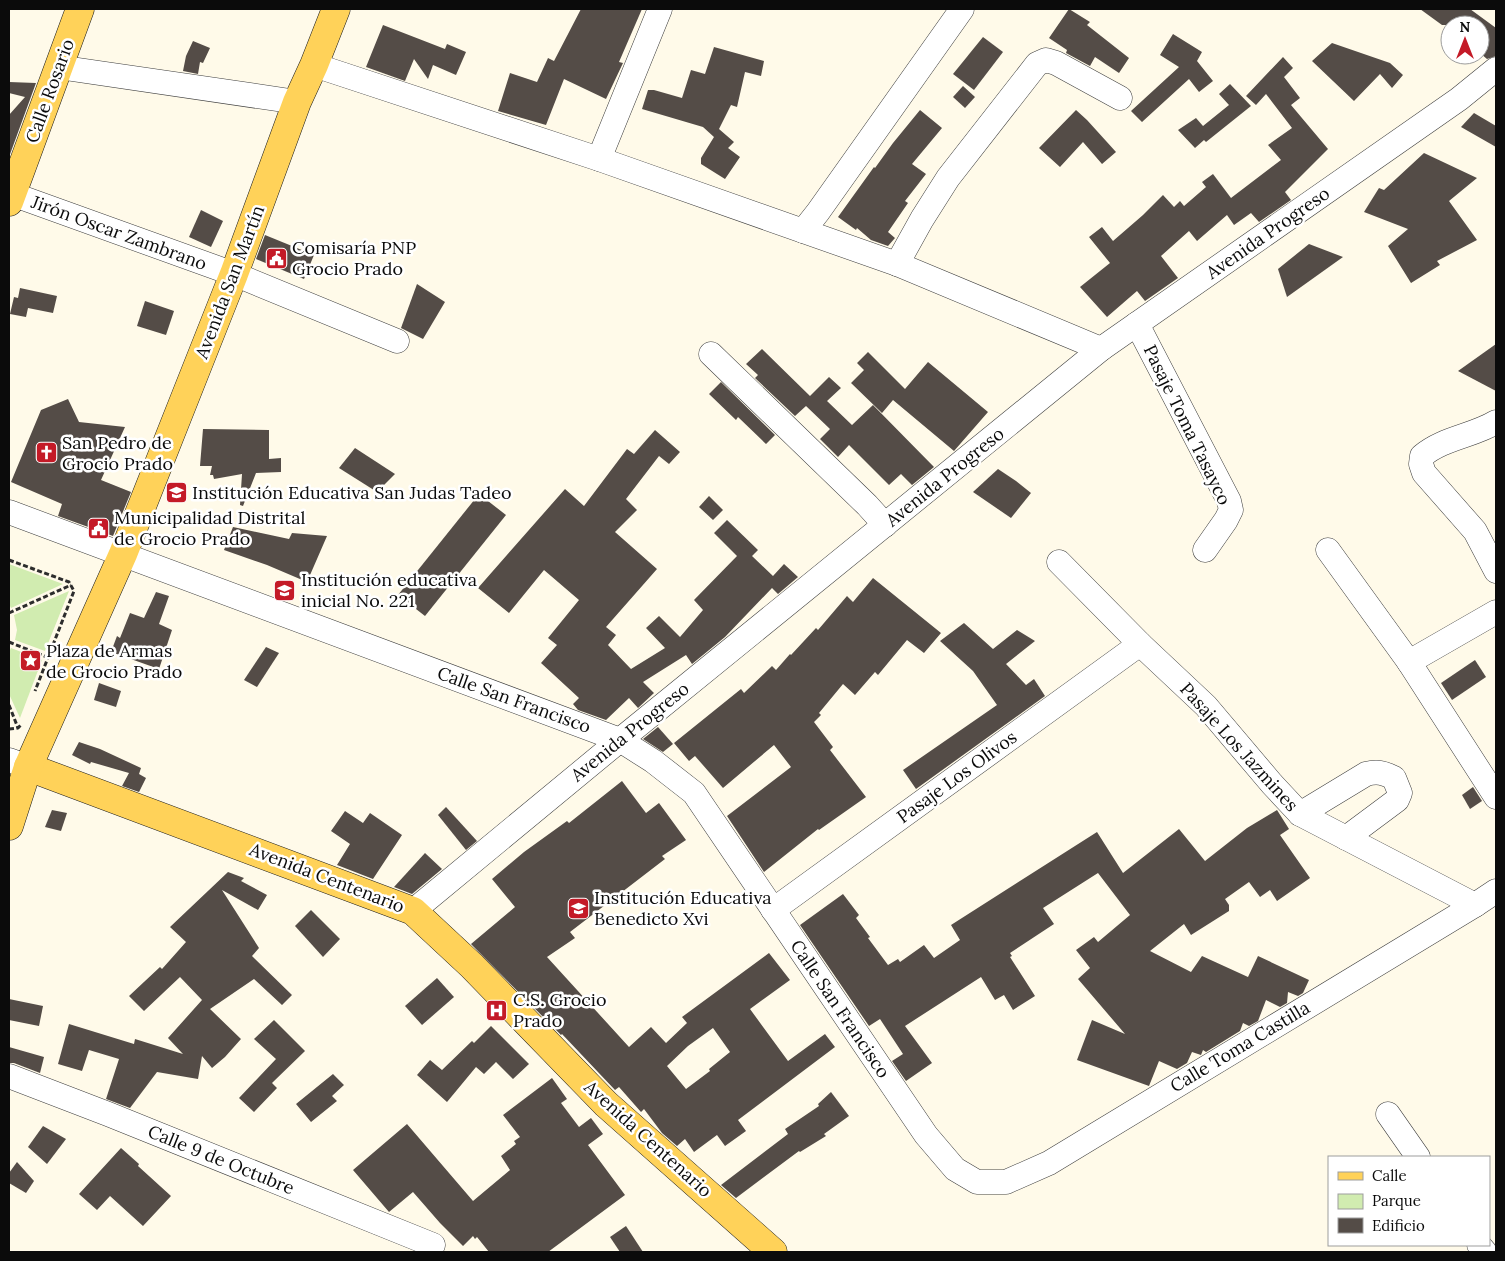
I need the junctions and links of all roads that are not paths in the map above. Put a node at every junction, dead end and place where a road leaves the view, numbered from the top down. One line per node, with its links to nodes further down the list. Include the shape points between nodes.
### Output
1 (80, 9): 6 (main road, Calle Rosario)
2 (336, 9): 5 (main road, Avenida San Martín)
3 (660, 9): 10 (street)
4 (962, 9): 12 (street)
5 (314, 65): 9 (main road, Avenida San Martín); 10 (street)
6 (58, 66): 9 (street); 11 (main road, Calle Rosario)
7 (1496, 69): 15 (street, Avenida Progreso, via 1459,99)
8 (1120, 98): 13 (street, via 1056,63 1046,60 1037,64 948,178)
9 (297, 102): 14 (main road, Avenida San Martín)
10 (599, 159): 12 (street)
11 (10, 196): 14 (street, Jirón Oscar Zambrano)
12 (803, 231): 13 (street)
13 (897, 264): 17 (street)
14 (234, 274): 16 (street, Jirón Oscar Zambrano); 24 (main road, Avenida San Martín)
15 (1137, 324): 17 (street, Avenida Progreso); 22 (street, Pasaje Toma Tasayco, via 1230,501 1231,510 1226,520)
16 (397, 341)
17 (1101, 349): 21 (street, Avenida Progreso)
18 (711, 354): 21 (street)
19 (1493, 427): 26 (street, via 1431,449 1422,456 1421,464 1424,473 1475,531)
20 (9, 512): 24 (street, Calle San Francisco)
21 (885, 525): 30 (street, Avenida Progreso)
22 (1205, 550)
23 (1328, 550): 29 (street)
24 (123, 554): 30 (street, Calle San Francisco); 31 (main road, Avenida San Martín)
25 (1059, 562): 28 (street, Pasaje Los Jazmines)
26 (1496, 571)
27 (1496, 612): 29 (street)
28 (1140, 644): 33 (street, Pasaje Los Jazmines, via 1206,706); 38 (street, Pasaje Los Olivos)
29 (1409, 662): 32 (street)
30 (620, 740): 38 (street, Calle San Francisco, via 694,793); 39 (street, Avenida Progreso)
31 (18, 763): 34 (main road, Avenida San Martín); 39 (main road, Avenida Centenario)
32 (1496, 797)
33 (1300, 814): 35 (street, Pasaje Los Jazmines); 35 (street, via 1366,774 1376,771 1394,778 1400,794 1397,800)
34 (9, 826)
35 (1346, 838): 37 (street, Pasaje Los Jazmines)
36 (1496, 891): 37 (street, Calle Toma Castilla)
37 (1475, 905): 43 (street, Calle Toma Castilla, via 1049,1163 1006,1182)
38 (773, 910): 43 (street, Calle San Francisco, via 926,1135 955,1169)
39 (413, 911): 45 (main road, Avenida Centenario, via 472,966 606,1104)
40 (9, 1076): 44 (street, Calle 9 de Octubre)
41 (1388, 1114): 42 (street)
42 (1417, 1156)
43 (977, 1182)
44 (433, 1245)
45 (773, 1252)

